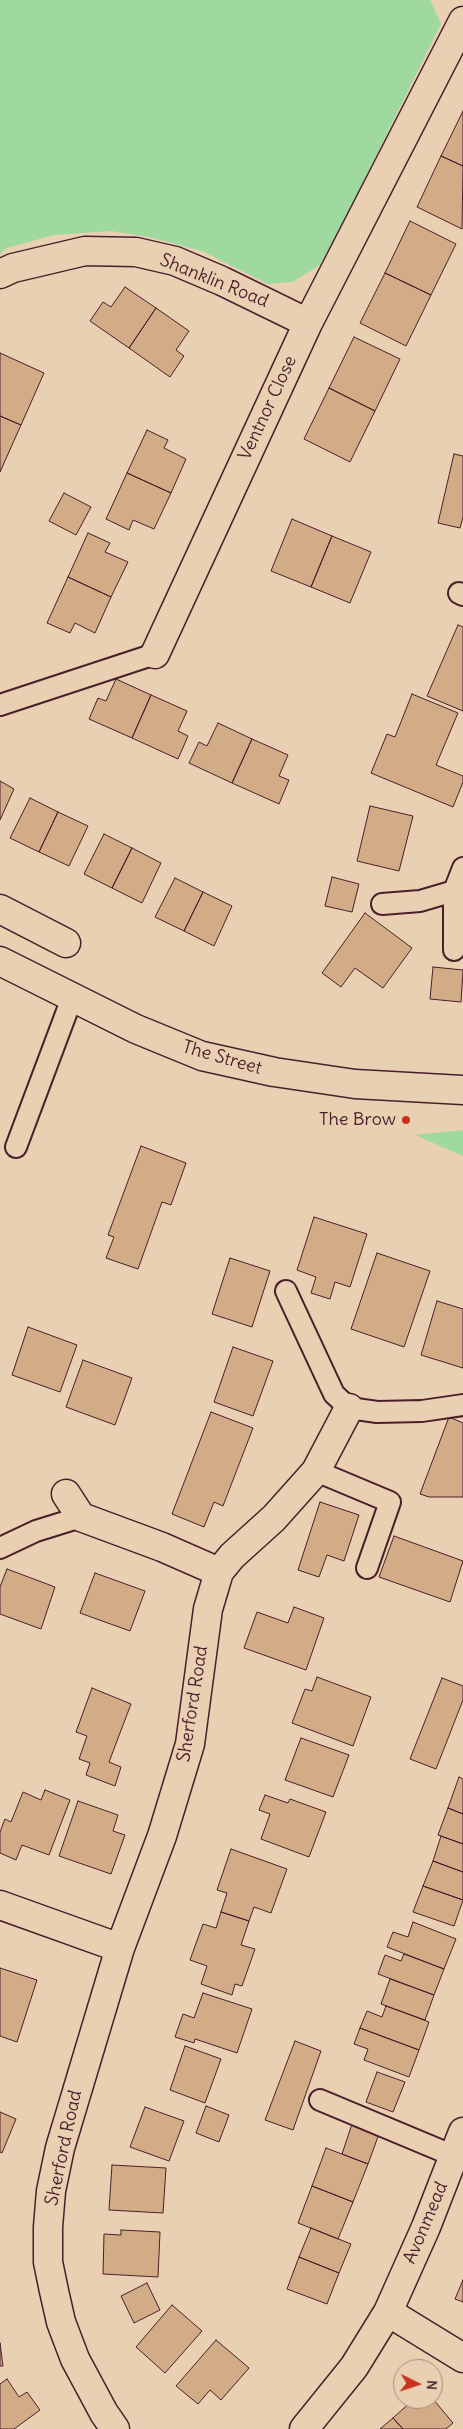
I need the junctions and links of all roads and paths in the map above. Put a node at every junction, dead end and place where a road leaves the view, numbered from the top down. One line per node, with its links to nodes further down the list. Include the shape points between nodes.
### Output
1 (463, 21): 3 (street, Ventnor Close)
2 (0, 274): 3 (street, Shanklin Road, via 85,250 136,252 175,261)
3 (308, 323): 4 (street, Ventnor Close)
4 (155, 654): 5 (lane, Ventnor Close)
5 (0, 706)
6 (463, 868): 7 (lane)
7 (454, 891): 8 (lane, via 420,900); 11 (lane)
8 (382, 904)
9 (0, 909): 10 (street)
10 (66, 943)
11 (454, 950)
12 (0, 961): 13 (street, The Street)
13 (72, 998): 14 (street, The Street, via 202,1056 240,1066 355,1084); 15 (lane)
14 (463, 1090)
15 (16, 1147)
16 (286, 1291): 18 (lane, via 334,1394)
17 (463, 1405): 18 (lane, via 422,1411 377,1412)
18 (349, 1408): 19 (street, Sherford Road)
19 (316, 1471): 23 (lane, via 390,1502); 24 (street, Sherford Road)
20 (66, 1494): 21 (street)
21 (82, 1517): 22 (lane, via 36,1531); 24 (street)
22 (0, 1548)
23 (367, 1568)
24 (219, 1572): 26 (street, Sherford Road, via 208,1609 190,1744 162,1836)
25 (0, 1905): 26 (street)
26 (120, 1948): 31 (street, Sherford Road, via 60,2148 50,2192 48,2227 48,2262 61,2322 75,2359)
27 (320, 2100): 28 (lane)
28 (458, 2144): 29 (street, Avonmead)
29 (388, 2312): 30 (street); 32 (street, Avonmead, via 354,2367)
30 (463, 2358)
31 (115, 2429)
32 (304, 2429)

